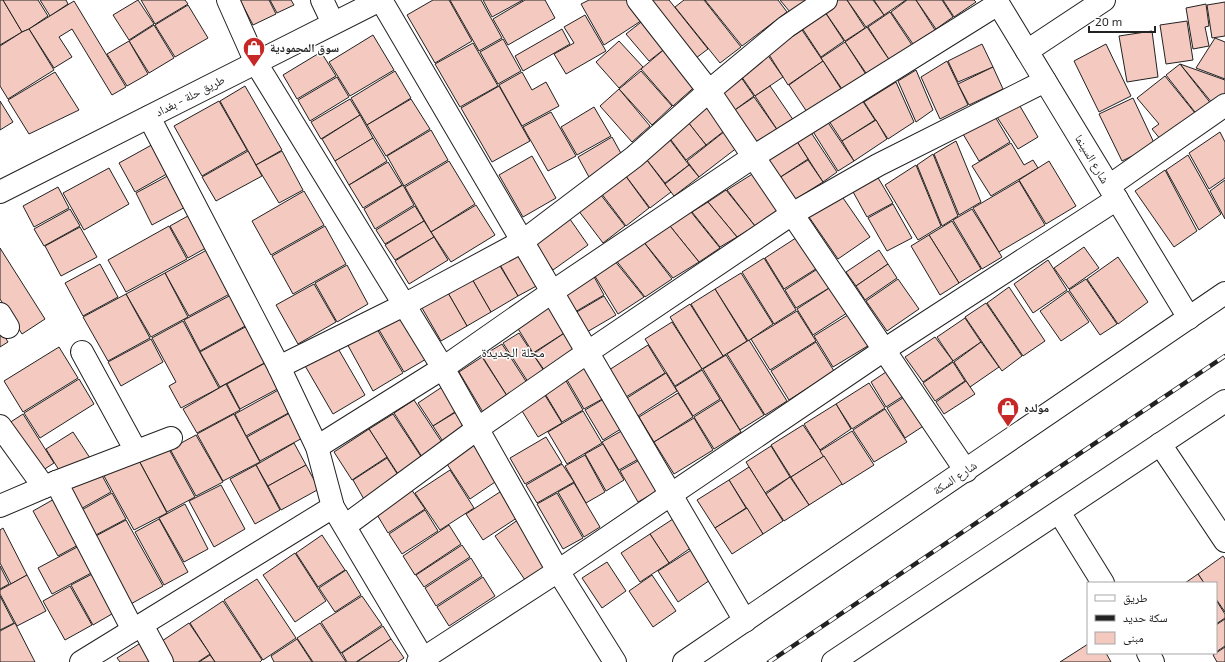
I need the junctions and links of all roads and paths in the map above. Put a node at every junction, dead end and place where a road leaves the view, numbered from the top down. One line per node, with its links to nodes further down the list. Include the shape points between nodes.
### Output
1 (228, 0): 10 (street)
2 (322, 0): 8 (street)
3 (381, 0): 8 (street, طريق حلة - بغداد); 19 (street)
4 (638, 0): 12 (street)
5 (826, 0): 12 (street, via 786,27)
6 (1104, 0): 9 (street)
7 (997, 2): 9 (street, شارع السينما); 15 (street)
8 (333, 23): 10 (street, طريق حلة - بغداد)
9 (1027, 51): 11 (street, شارع السينما)
10 (256, 64): 14 (street, طريق حلة - بغداد); 22 (street)
11 (1045, 81): 17 (street, شارع السينما); 18 (street, via 878,165)
12 (709, 91): 15 (street); 19 (street, via 634,157)
13 (1225, 105): 17 (street)
14 (149, 117): 16 (street, طريق حلة - بغداد); 27 (street)
15 (753, 157): 18 (street); 20 (street)
16 (0, 192)
17 (1113, 193): 23 (street, شارع السينما); 24 (street)
18 (792, 214): 24 (street); 26 (street)
19 (523, 241): 20 (street); 22 (street)
20 (552, 292): 26 (street); 28 (street)
21 (1225, 293): 23 (street, شارع السكة)
22 (404, 305): 27 (street); 28 (street)
23 (1189, 318): 36 (street, شارع السكة)
24 (884, 350): 36 (street); 38 (street)
25 (82, 352): 35 (street)
26 (588, 352): 31 (street); 38 (street)
27 (279, 367): 34 (street)
28 (443, 368): 31 (street); 34 (street)
29 (1225, 401): 33 (street)
30 (0, 426): 37 (street)
31 (477, 429): 42 (street); 44 (street)
32 (171, 438): 35 (street)
33 (1160, 444): 41 (street); 43 (street)
34 (317, 447): 40 (street)
35 (136, 451): 37 (street)
36 (966, 471): 46 (street, شارع السكة)
37 (50, 484): 39 (street); 47 (street)
38 (671, 494): 44 (street); 46 (street)
39 (0, 506)
40 (334, 506): 42 (street); 47 (street)
41 (1059, 512): 45 (street); 53 (street)
42 (345, 526): 48 (street)
43 (1225, 541)
44 (558, 571): 48 (street); 51 (street)
45 (1102, 582)
46 (745, 621): 52 (street, شارع السكة)
47 (138, 627): 49 (street); 50 (street)
48 (422, 661)
49 (81, 662)
50 (162, 662)
51 (615, 662)
52 (684, 662)
53 (833, 662)

